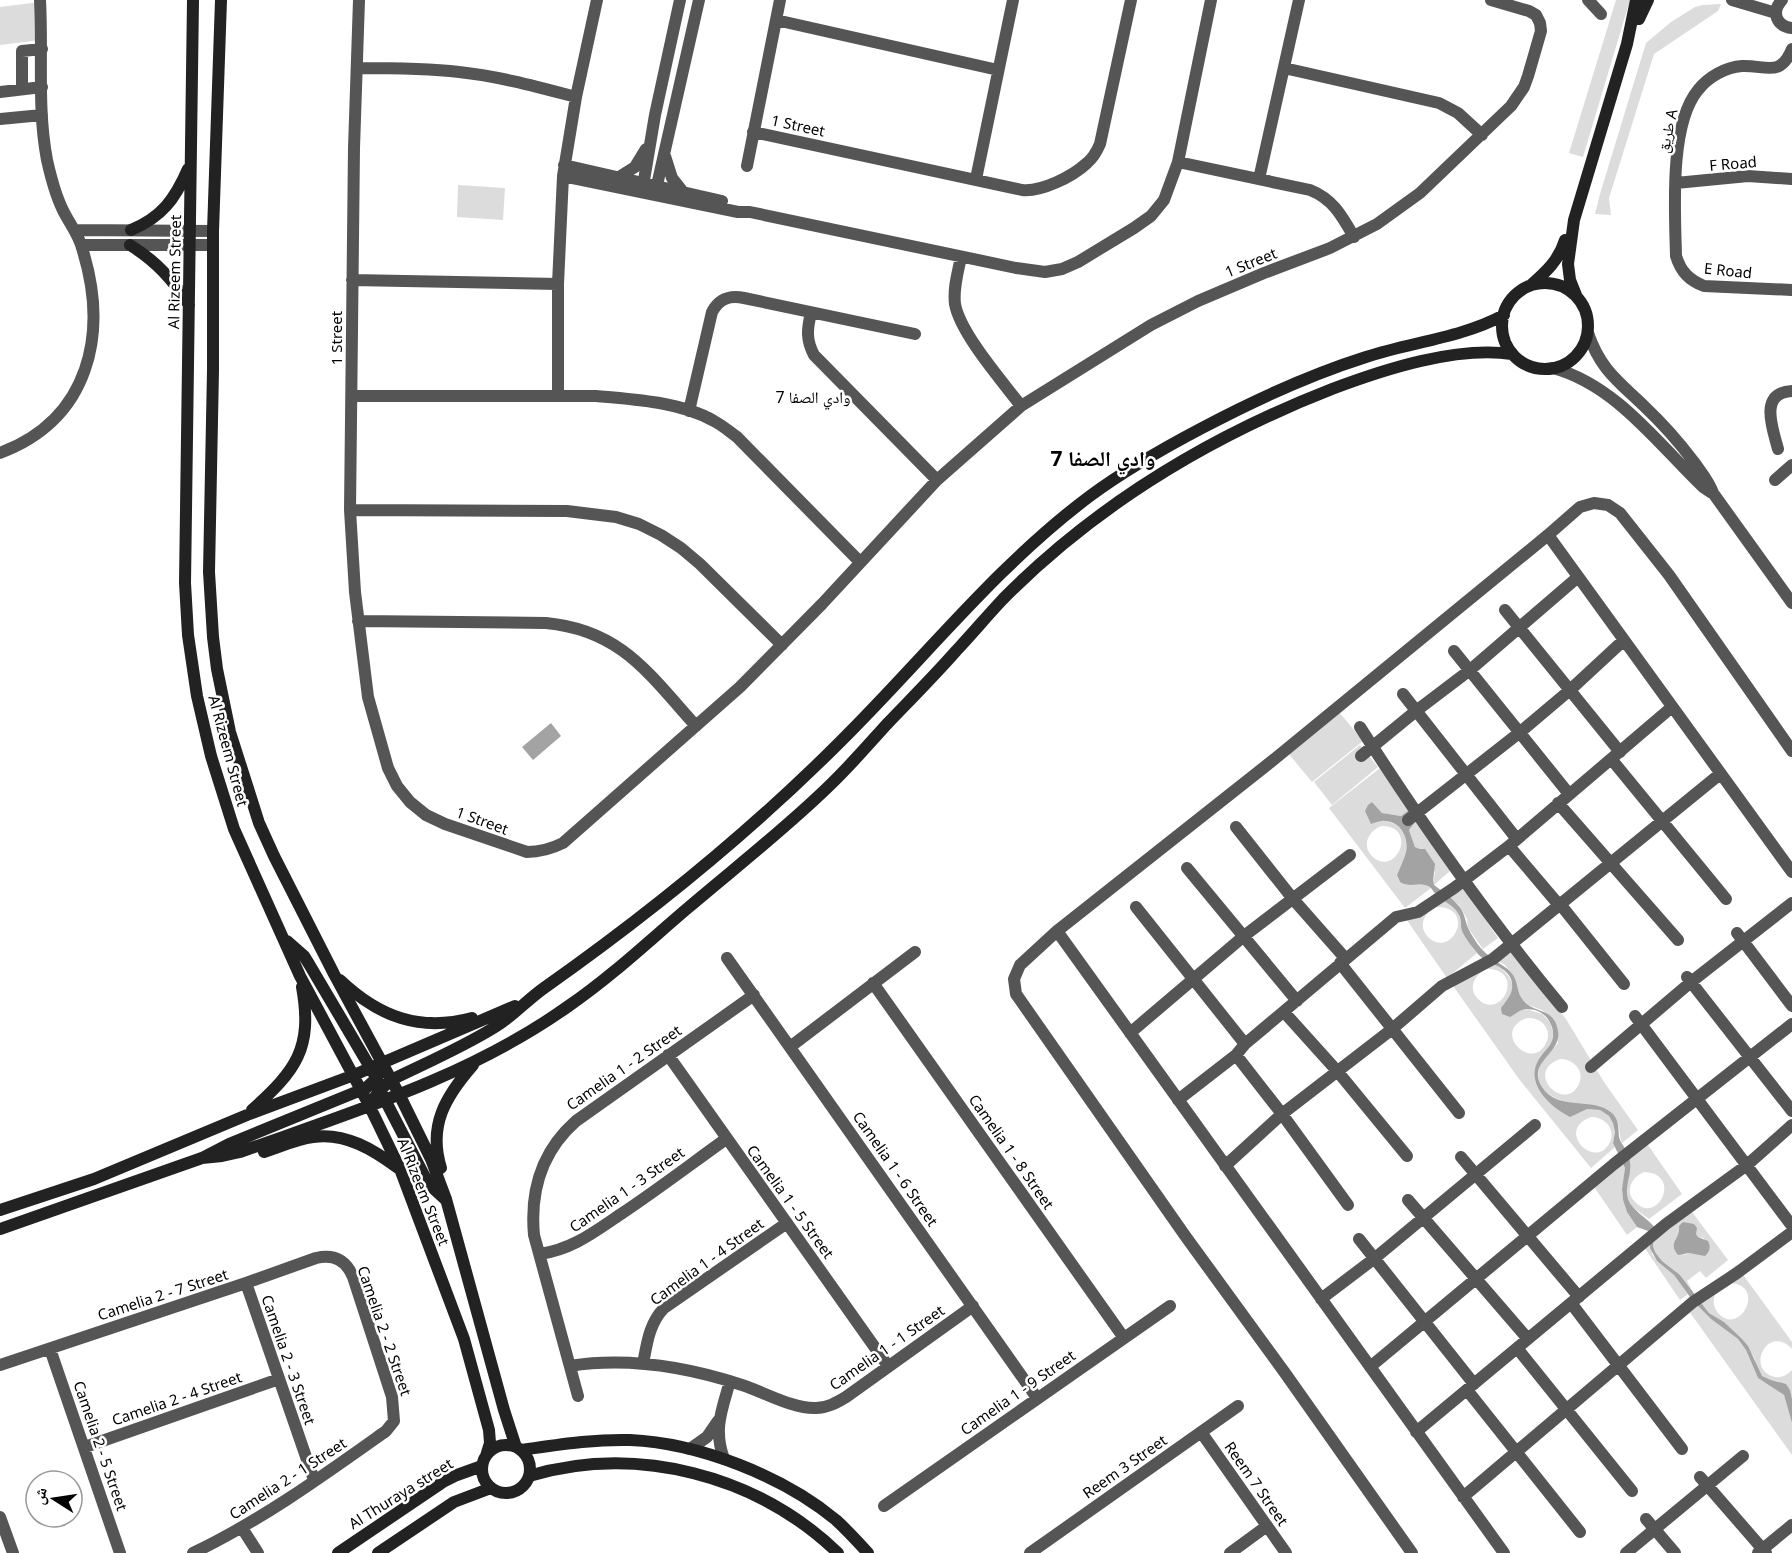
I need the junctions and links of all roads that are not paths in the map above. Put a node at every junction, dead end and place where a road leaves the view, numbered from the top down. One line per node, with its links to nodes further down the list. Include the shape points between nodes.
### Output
1 (40, 0): 23 (street)
2 (193, 0): 38 (street, Al Rizeem Street)
3 (221, 0): 55 (street, Al Rizeem Street)
4 (359, 0): 25 (street, 1 Street)
5 (597, 0): 31 (street)
6 (680, 0): 36 (street)
7 (699, 0): 37 (street)
8 (780, 0): 20 (street, 1 Street)
9 (1013, 0): 27 (street)
10 (1131, 0): 43 (street, 1 Street, via 1095,154 1048,186 1031,191)
11 (1211, 0): 39 (street)
12 (1299, 0): 26 (street)
13 (1491, 0): 35 (street, 1 Street, via 1529,10 1536,15 1541,31 1518,97)
14 (1588, 0): 19 (street)
15 (1636, 0): 22 (street)
16 (1648, 0): 22 (street)
17 (1732, 0): 18 (street)
18 (1778, 4): 21 (street, via 1781,25)
19 (1601, 14)
20 (776, 20): 27 (street); 34 (street, 1 Street)
21 (1792, 28)
22 (1627, 44): 51 (street)
23 (42, 49): 28 (street); 29 (street, via 22,51)
24 (1792, 49): 46 (street, طريق A, via 1777,68 1740,66 1708,80 1698,89 1681,130)
25 (357, 68): 31 (street, via 461,72); 62 (street, 1 Street)
26 (1284, 68): 35 (street, via 1439,103 1458,112); 44 (street)
27 (998, 70): 43 (street)
28 (42, 87): 29 (street); 32 (street)
29 (22, 89): 30 (street)
30 (0, 92)
31 (576, 97): 41 (street)
32 (42, 115): 33 (street); 52 (street, via 52,179)
33 (0, 119)
34 (753, 132): 40 (street, 1 Street); 43 (street, 1 Street)
35 (1482, 135): 56 (street, 1 Street, via 1420,193)
36 (650, 140): 42 (street, via 639,163); 47 (street)
37 (665, 152): 48 (street); 49 (street, via 672,178)
38 (190, 162): 53 (street, via 167,206); 54 (street, Al Rizeem Street)
39 (1178, 162): 44 (street); 61 (street, via 1164,200 1151,216 1078,262 1045,272)
40 (747, 166)
41 (563, 170): 42 (street); 47 (street); 63 (street)
42 (619, 177): 47 (street)
43 (976, 179)
44 (1259, 179): 56 (street, via 1319,194 1335,206)
45 (1792, 179): 46 (street, F Road, via 1748,176)
46 (1676, 183): 65 (street, E Road, via 1676,256 1686,276 1704,286)
47 (643, 187): 48 (street)
48 (656, 190): 49 (street); 50 (street)
49 (683, 192): 50 (street, via 739,205)
50 (750, 212): 61 (street)
51 (1574, 220): 64 (street, via 1556,260); 66 (street, via 1568,264)
52 (75, 230): 53 (street); 57 (street)
53 (131, 230): 54 (street)
54 (190, 231): 55 (street); 59 (street, Al Rizeem Street)
55 (213, 231): 60 (street, Al Rizeem Street)
56 (1354, 237): 77 (street, 1 Street, via 1198,301 1151,325)
57 (81, 245): 58 (street); 80 (street, via 94,309 90,350 82,377 49,424)
58 (130, 245): 59 (street); 67 (street, via 162,268)
59 (191, 245): 60 (street); 67 (street, Al Rizeem Street)
60 (213, 245): 135 (street, Al Rizeem Street, via 209,572 217,669 230,732 260,823)
61 (961, 257): 77 (street, via 955,288 958,315)
62 (352, 280): 63 (street); 75 (street, 1 Street)
63 (558, 284): 76 (street)
64 (1530, 286): 66 (street, via 1554,284); 69 (street, via 1516,294)
65 (1792, 290)
66 (1576, 295): 70 (street, via 1585,309)
67 (189, 306): 127 (street, Al Rizeem Street, via 185,583 192,666 223,798)
68 (811, 313): 71 (street); 78 (street, via 736,296 722,300 712,312); 82 (street, via 807,334 814,355)
69 (1504, 315): 72 (street, via 1504,339); 143 (street, via 1463,332 1364,357 1280,389 1178,441 1093,494 1014,561 841,741 768,810 639,918)
70 (1588, 333): 73 (street, via 1577,355); 84 (street, via 1610,374 1674,437)
71 (915, 334)
72 (1512, 354): 73 (street, via 1532,367); 156 (street, via 1469,352 1356,380 1242,428 1125,496 1058,548 1002,600 832,783 773,838 571,1005)
73 (1553, 368): 84 (street, via 1585,380 1605,393)
74 (1792, 391): 79 (street, via 1774,399 1770,407)
75 (352, 396): 76 (street); 85 (street, 1 Street)
76 (558, 396): 78 (street, via 620,398)
77 (1021, 406): 82 (street, 1 Street)
78 (689, 411): 87 (street, via 715,421 737,437)
79 (1778, 449)
80 (0, 453)
81 (1792, 465): 83 (street)
82 (937, 480): 87 (street, 1 Street)
83 (1775, 480)
84 (1713, 493): 89 (street)
85 (350, 510): 91 (street, 1 Street); 94 (street, via 567,511 616,517 661,535 681,548)
86 (1548, 535): 88 (street); 105 (street, via 1580,507 1594,503 1620,513); 126 (street)
87 (860, 562): 94 (street, 1 Street)
88 (1578, 577): 92 (street); 93 (street)
89 (1792, 603)
90 (1505, 610): 92 (street)
91 (358, 621): 101 (street, via 546,623 574,627 606,639 632,657); 101 (street, 1 Street, via 368,697 387,768 397,786 426,815 515,849 540,852 563,843)
92 (1520, 628): 96 (street); 97 (street)
93 (1624, 640): 97 (street); 99 (street)
94 (782, 645): 101 (street, 1 Street)
95 (1454, 651): 96 (street)
96 (1470, 670): 100 (street); 103 (street)
97 (1570, 690): 103 (street); 107 (street)
98 (1403, 694): 100 (street)
99 (1672, 707): 107 (street); 109 (street)
100 (1416, 711): 104 (street); 108 (street)
101 (696, 726)
102 (1360, 727): 104 (street)
103 (1520, 733): 108 (street); 110 (street)
104 (1373, 747): 106 (street); 112 (street)
105 (1792, 752)
106 (1361, 756)
107 (1616, 756): 110 (street); 113 (street)
108 (1466, 774): 112 (street); 115 (street)
109 (1720, 774): 113 (street); 119 (street)
110 (1569, 794): 111 (street)
111 (1558, 803): 115 (street); 117 (street)
112 (1412, 817): 120 (street)
113 (1662, 821): 117 (street); 122 (street)
114 (1236, 827): 121 (street)
115 (1512, 842): 120 (street); 124 (street)
116 (1350, 855): 121 (street)
117 (1610, 863): 124 (street); 130 (street)
118 (1187, 868): 128 (street)
119 (1792, 872)
120 (1464, 881): 131 (street); 134 (street, via 1425,909 1396,917)
121 (1293, 899): 128 (street); 134 (street)
122 (1726, 899)
123 (1792, 903): 129 (street)
124 (1559, 905): 131 (street); 140 (street)
125 (1136, 907): 138 (street)
126 (1058, 931): 150 (street); 260 (street, via 1020,965 1014,979 1016,994)
127 (282, 936): 136 (street, Al Rizeem Street); 160 (street, via 304,956)
128 (1244, 936): 138 (street); 142 (street)
129 (1740, 937): 137 (street); 144 (street)
130 (1678, 940)
131 (1510, 945): 145 (street); 149 (street, via 1493,959 1442,986)
132 (915, 952): 139 (street)
133 (728, 958): 141 (street, Camelia 1 - 6 Street)
134 (1343, 961): 142 (street); 149 (street)
135 (334, 974): 143 (street, via 372,1006 413,1022 458,1022); 160 (street, Al Rizeem Street)
136 (300, 976): 159 (street, Al Rizeem Street); 169 (street, via 306,1016 300,1054 284,1080)
137 (1689, 979): 147 (street); 155 (street)
138 (1194, 980): 150 (street); 151 (street)
139 (873, 984): 152 (street); 202 (street, Camelia 1 - 8 Street)
140 (1624, 984)
141 (754, 995): 152 (street, Camelia 1 - 6 Street); 153 (street, Camelia 1 - 2 Street)
142 (1297, 1001): 146 (street)
143 (524, 1002): 160 (street); 160 (street, via 497,1025)
144 (1792, 1006)
145 (1562, 1007)
146 (1284, 1012): 151 (street); 158 (street)
147 (1638, 1021): 157 (street); 163 (street)
148 (1792, 1024): 155 (street)
149 (1391, 1030): 158 (street); 167 (street)
150 (1130, 1033): 164 (street)
151 (1245, 1044): 154 (street)
152 (790, 1047): 198 (street, Camelia 1 - 6 Street)
153 (668, 1055): 172 (street, Camelia 1 - 5 Street); 191 (street, Camelia 1 - 2 Street, via 576,1121 559,1138 542,1169 534,1200 534,1235)
154 (1236, 1055): 164 (street); 168 (street)
155 (1750, 1057): 163 (street); 166 (street)
156 (475, 1062): 162 (street); 180 (street, via 451,1093 437,1128)
157 (1591, 1067)
158 (1338, 1071): 168 (street); 173 (street)
159 (354, 1076): 160 (street); 161 (street, Al Rizeem Street); 169 (street)
160 (380, 1081): 161 (street); 162 (street); 165 (street); 180 (street, via 427,1181)
161 (362, 1090): 165 (street, Al Rizeem Street); 175 (street)
162 (399, 1094): 180 (street, Al Rizeem Street)
163 (1697, 1098): 176 (street); 189 (street)
164 (1178, 1100): 177 (street)
165 (369, 1105): 175 (street, via 240,1152); 178 (street, Al Rizeem Street)
166 (1792, 1111)
167 (1459, 1113)
168 (1282, 1114): 177 (street); 182 (street)
169 (247, 1115): 183 (street, via 94,1179)
170 (1535, 1125): 179 (street)
171 (1792, 1125): 176 (street)
172 (726, 1139): 185 (street, Camelia 1 - 5 Street); 191 (street, Camelia 1 - 3 Street, via 579,1242)
173 (1407, 1156)
174 (1461, 1157): 179 (street)
175 (202, 1158): 178 (street, via 236,1161 302,1139 325,1136 370,1149); 187 (street)
176 (1747, 1165): 186 (street); 197 (street, via 1687,1208)
177 (1225, 1166): 196 (street)
178 (400, 1169): 204 (street, Al Rizeem Street)
179 (1476, 1175): 184 (street); 189 (street)
180 (446, 1199): 201 (street, Al Rizeem Street)
181 (1408, 1200): 184 (street)
182 (1348, 1205)
183 (0, 1210)
184 (1424, 1217): 193 (street); 194 (street)
185 (786, 1223): 207 (street, Camelia 1 - 4 Street, via 664,1308 649,1330); 211 (street, Camelia 1 - 5 Street)
186 (1792, 1226)
187 (0, 1229)
188 (1792, 1232): 209 (street, via 1696,1300)
189 (1528, 1236): 194 (street); 197 (street)
190 (1359, 1239): 193 (street)
191 (540, 1254): 210 (street, Camelia 1 - 2 Street)
192 (335, 1257): 195 (street, Camelia 2 - 7 Street, via 316,1258); 223 (street, Camelia 2 - 2 Street, via 343,1261 353,1277 392,1397)
193 (1375, 1258): 196 (street); 200 (street)
194 (1476, 1279): 200 (street); 203 (street)
195 (246, 1283): 206 (street, Camelia 2 - 7 Street); 215 (street, Camelia 2 - 3 Street)
196 (1321, 1299): 212 (street)
197 (1575, 1300): 203 (street); 209 (street)
198 (973, 1306): 211 (street, Camelia 1 - 1 Street); 219 (street, Camelia 1 - 6 Street)
199 (1170, 1306): 202 (street, Camelia 1 - 9 Street)
200 (1425, 1322): 212 (street); 217 (street)
201 (484, 1334): 204 (street); 213 (street, Al Rizeem Street)
202 (1124, 1338): 219 (street, Camelia 1 - 9 Street)
203 (1528, 1339): 205 (street)
204 (464, 1340): 214 (street, Al Rizeem Street)
205 (1517, 1348): 217 (street); 221 (street)
206 (50, 1349): 208 (street, Camelia 2 - 7 Street); 226 (street, Camelia 2 - 5 Street)
207 (643, 1364): 210 (street, Camelia 1 - 1 Street); 216 (street, Camelia 1 - 1 Street)
208 (0, 1365)
209 (1618, 1365): 221 (street); 229 (street)
210 (570, 1366): 218 (street, Camelia 1 - 2 Street)
211 (888, 1366): 216 (street, Camelia 1 - 1 Street, via 846,1397 817,1408 801,1407)
212 (1370, 1367): 225 (street)
213 (493, 1370): 214 (street); 227 (street, Al Rizeem Street)
214 (473, 1375): 233 (street, Al Rizeem Street, via 490,1438)
215 (279, 1380): 226 (street, Camelia 2 - 4 Street); 235 (street, Camelia 2 - 3 Street)
216 (730, 1381): 222 (street)
217 (1470, 1387): 225 (street); 230 (street)
218 (578, 1396)
219 (1037, 1398): 240 (street, Camelia 1 - 9 Street)
220 (1238, 1406): 224 (street, Reem 3 Street)
221 (1566, 1409): 230 (street); 238 (street)
222 (719, 1420): 228 (street, via 707,1437); 232 (street)
223 (394, 1421): 235 (street, Camelia 2 - 1 Street, via 386,1431)
224 (1201, 1432): 244 (street, Reem 7 Street); 257 (street, Reem 3 Street)
225 (1416, 1432): 239 (street)
226 (85, 1448): 250 (street, Camelia 2 - 5 Street)
227 (519, 1448): 228 (street, via 631,1440); 233 (street, via 499,1446); 234 (street, via 530,1464)
228 (690, 1449): 232 (street)
229 (1682, 1449)
230 (1516, 1452): 239 (street); 247 (street)
231 (1743, 1456): 236 (street)
232 (724, 1459): 256 (street, via 809,1502 836,1520)
233 (484, 1461): 237 (street, via 484,1478); 253 (street, Al Thuraya street, via 443,1482)
234 (529, 1476): 237 (street, via 513,1492); 255 (street, via 558,1467 598,1462 655,1464 695,1473 760,1497 813,1530)
235 (314, 1480): 245 (street, Camelia 2 - 1 Street)
236 (1704, 1481): 246 (street); 248 (street)
237 (491, 1488): 254 (street, via 454,1502)
238 (1632, 1491)
239 (1463, 1497): 261 (street)
240 (884, 1506)
241 (0, 1517): 249 (street)
242 (1646, 1519): 246 (street)
243 (1792, 1525): 248 (street)
244 (1267, 1526): 258 (street); 259 (street, Reem 7 Street)
245 (242, 1528): 251 (street, Camelia 2 - 1 Street); 252 (street)
246 (1655, 1529): 262 (street); 263 (street)
247 (1580, 1532)
248 (1762, 1552)
249 (13, 1553)
250 (120, 1553)
251 (193, 1553)
252 (258, 1553)
253 (338, 1553)
254 (378, 1553)
255 (838, 1553)
256 (868, 1553)
257 (1030, 1553)
258 (1230, 1553)
259 (1286, 1553)
260 (1412, 1553)
261 (1504, 1553)
262 (1626, 1553)
263 (1675, 1553)

